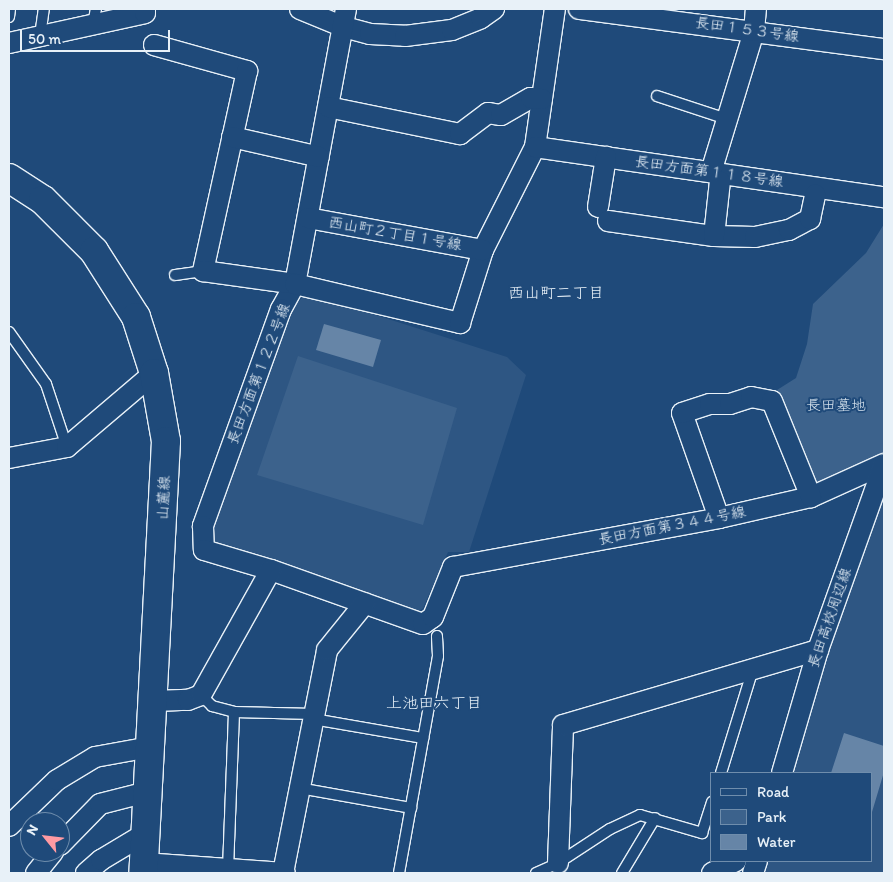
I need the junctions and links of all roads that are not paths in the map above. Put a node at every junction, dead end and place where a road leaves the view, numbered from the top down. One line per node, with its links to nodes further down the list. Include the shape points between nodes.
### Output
1 (10, 9): 9 (lane)
2 (44, 9): 13 (lane)
3 (145, 9): 10 (street, via 145,13)
4 (300, 9): 11 (street)
5 (494, 9): 11 (street, via 452,30 405,36 370,34)
6 (555, 9): 18 (street, 長田方面第１２２号線)
7 (579, 9): 12 (street, 長田１５３号線)
8 (756, 9): 12 (street)
9 (9, 17)
10 (94, 17): 13 (street)
11 (345, 18): 19 (street)
12 (754, 31): 16 (street, 長田１５３号線); 20 (street)
13 (40, 36): 14 (street)
14 (9, 43)
15 (154, 45): 21 (street, via 246,71)
16 (884, 49)
17 (657, 96): 20 (lane)
18 (542, 99): 19 (street, via 531,98 501,115 488,113 460,134); 22 (street, 長田方面第１２２号線)
19 (328, 107): 23 (street)
20 (727, 119): 25 (street)
21 (232, 137): 23 (street); 32 (street)
22 (535, 147): 24 (street, 長田方面第１１８号線); 31 (street, 長田方面第１２２号線)
23 (319, 157): 29 (street)
24 (606, 157): 25 (street, 長田方面第１１８号線); 30 (street, via 603,214)
25 (716, 177): 28 (street, 長田方面第１１８号線); 30 (street)
26 (9, 178): 36 (main road, 山麓線, via 43,200 94,251 136,317)
27 (815, 195): 30 (street, via 810,219 789,230 755,237)
28 (884, 197)
29 (308, 218): 31 (street, 西山町２丁目１号線); 34 (street)
30 (714, 236)
31 (483, 250): 34 (street, 長田方面第１２２号線, via 460,323)
32 (202, 271): 33 (lane); 34 (street)
33 (175, 275)
34 (296, 284): 42 (street, 長田方面第１２２号線, via 281,309 203,526 204,550)
35 (9, 332): 37 (lane, via 46,384)
36 (154, 373): 37 (street); 48 (main road, 山麓線, via 166,440)
37 (67, 447): 38 (street)
38 (9, 458)
39 (884, 464): 40 (street, 長田方面第３４４号線); 45 (street, 長田高校周辺線)
40 (811, 497): 41 (street, 長田方面第３４４号線); 41 (street, via 772,401 751,398 730,404 710,404 682,413)
41 (719, 518): 43 (street, 長田方面第３４４号線, via 453,567 432,617 423,624)
42 (271, 570): 43 (street); 47 (street)
43 (365, 603): 50 (street, via 327,650)
44 (437, 636): 51 (lane, via 438,656)
45 (818, 650): 46 (street); 54 (street, 長田高校周辺線)
46 (753, 669): 53 (lane); 65 (street, via 563,725)
47 (201, 695): 48 (street, via 188,700); 49 (lane, via 212,706)
48 (154, 701): 52 (main road, 山麓線)
49 (234, 712): 50 (lane); 67 (lane)
50 (314, 717): 51 (lane); 55 (street)
51 (423, 738): 57 (lane)
52 (150, 746): 56 (main road, 山麓線); 60 (street, via 95,757 57,780)
53 (721, 772)
54 (782, 772)
55 (299, 788): 57 (lane); 70 (street)
56 (147, 792): 61 (main road, 山麓線); 62 (street, via 100,804)
57 (411, 808): 71 (lane)
58 (710, 808): 59 (lane, via 702,833)
59 (655, 818): 65 (lane, via 640,815); 73 (lane)
60 (9, 826)
61 (146, 833): 66 (main road, 山麓線); 69 (street)
62 (70, 835)
63 (45, 862): 68 (street)
64 (734, 862): 74 (street)
65 (558, 863): 72 (lane)
66 (143, 868): 67 (street)
67 (228, 869): 70 (street)
68 (36, 873)
69 (86, 873)
70 (283, 873)
71 (399, 873)
72 (536, 873)
73 (622, 873)
74 (712, 873)

